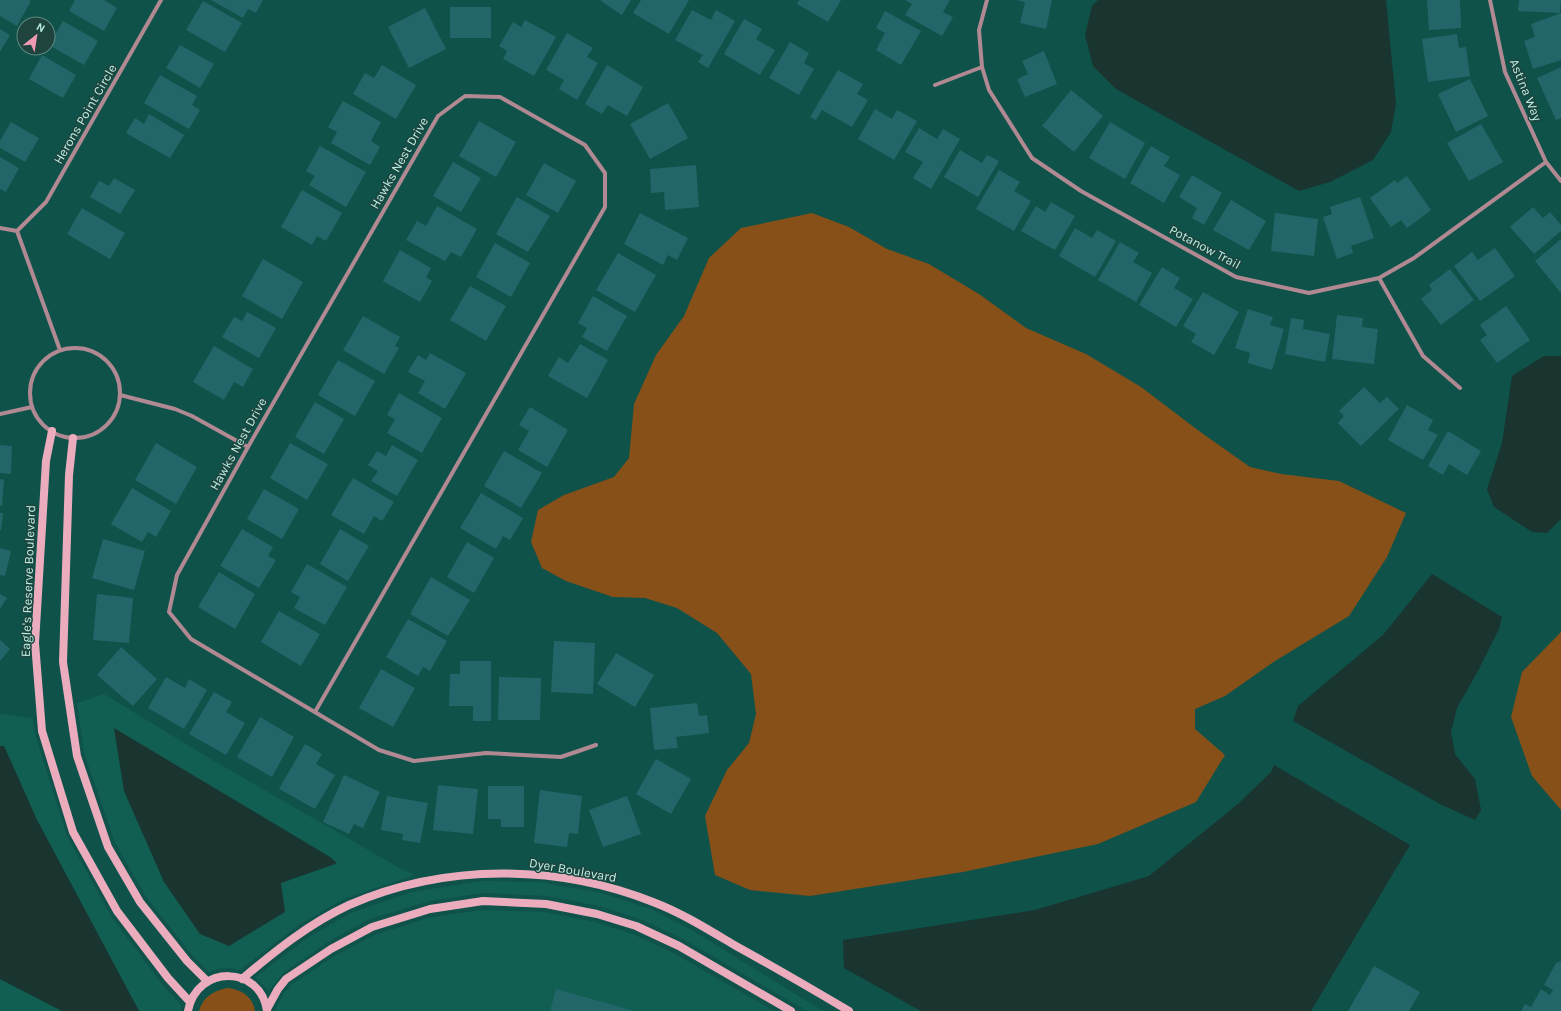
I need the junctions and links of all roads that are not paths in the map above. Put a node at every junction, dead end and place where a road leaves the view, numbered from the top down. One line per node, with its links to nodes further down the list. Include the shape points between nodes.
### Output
1 (161, 0): 9 (street, Herons Point Circle, via 46,202)
2 (987, 0): 4 (street, Potanow Trail, via 979,30)
3 (1490, 0): 6 (street, Astina Way, via 1505,72)
4 (982, 67): 5 (street); 10 (street, Potanow Trail, via 989,90 1032,158 1081,191 1236,277 1309,293)
5 (935, 86)
6 (1546, 162): 7 (street, Astina Way); 10 (street, Potanow Trail, via 1414,258)
7 (1561, 181)
8 (0, 228): 9 (street)
9 (17, 231): 11 (street)
10 (1379, 278): 12 (street, via 1423,356)
11 (60, 350): 13 (street, via 78,347 95,352 109,363 117,378); 14 (street, via 45,358 34,372 30,390)
12 (1460, 388)
13 (120, 395): 17 (street, via 117,409 110,421 87,436); 18 (street, via 175,409)
14 (32, 407): 15 (street); 16 (street, via 40,421)
15 (0, 414)
16 (52, 431): 17 (street); 23 (street, Eagle's Reserve Boulevard, via 46,461 35,643 42,731 73,832 117,911 168,978)
17 (73, 438): 22 (street, via 69,475 63,662 77,756 108,847 140,902 186,961)
18 (248, 447): 19 (street, Hawks Nest Drive, via 177,575 169,612 191,640); 19 (street, Hawks Nest Drive, via 438,116 465,96 500,97 584,145 605,173 605,207)
19 (315, 712): 20 (street, via 379,750 414,761 486,753 560,758)
20 (596, 745)
21 (242, 979): 22 (street, via 230,976); 24 (street, via 258,991); 27 (street, Dyer Boulevard, via 310,927 349,905 410,884 484,873 540,874 605,885 654,902 696,922)
22 (207, 981): 23 (street, via 196,990)
23 (190, 1002): 25 (street)
24 (267, 1010): 26 (street, via 286,979 331,949 372,927 430,909 483,901 546,904 597,914 636,926 679,946)
25 (188, 1011)
26 (791, 1011)
27 (849, 1011)

